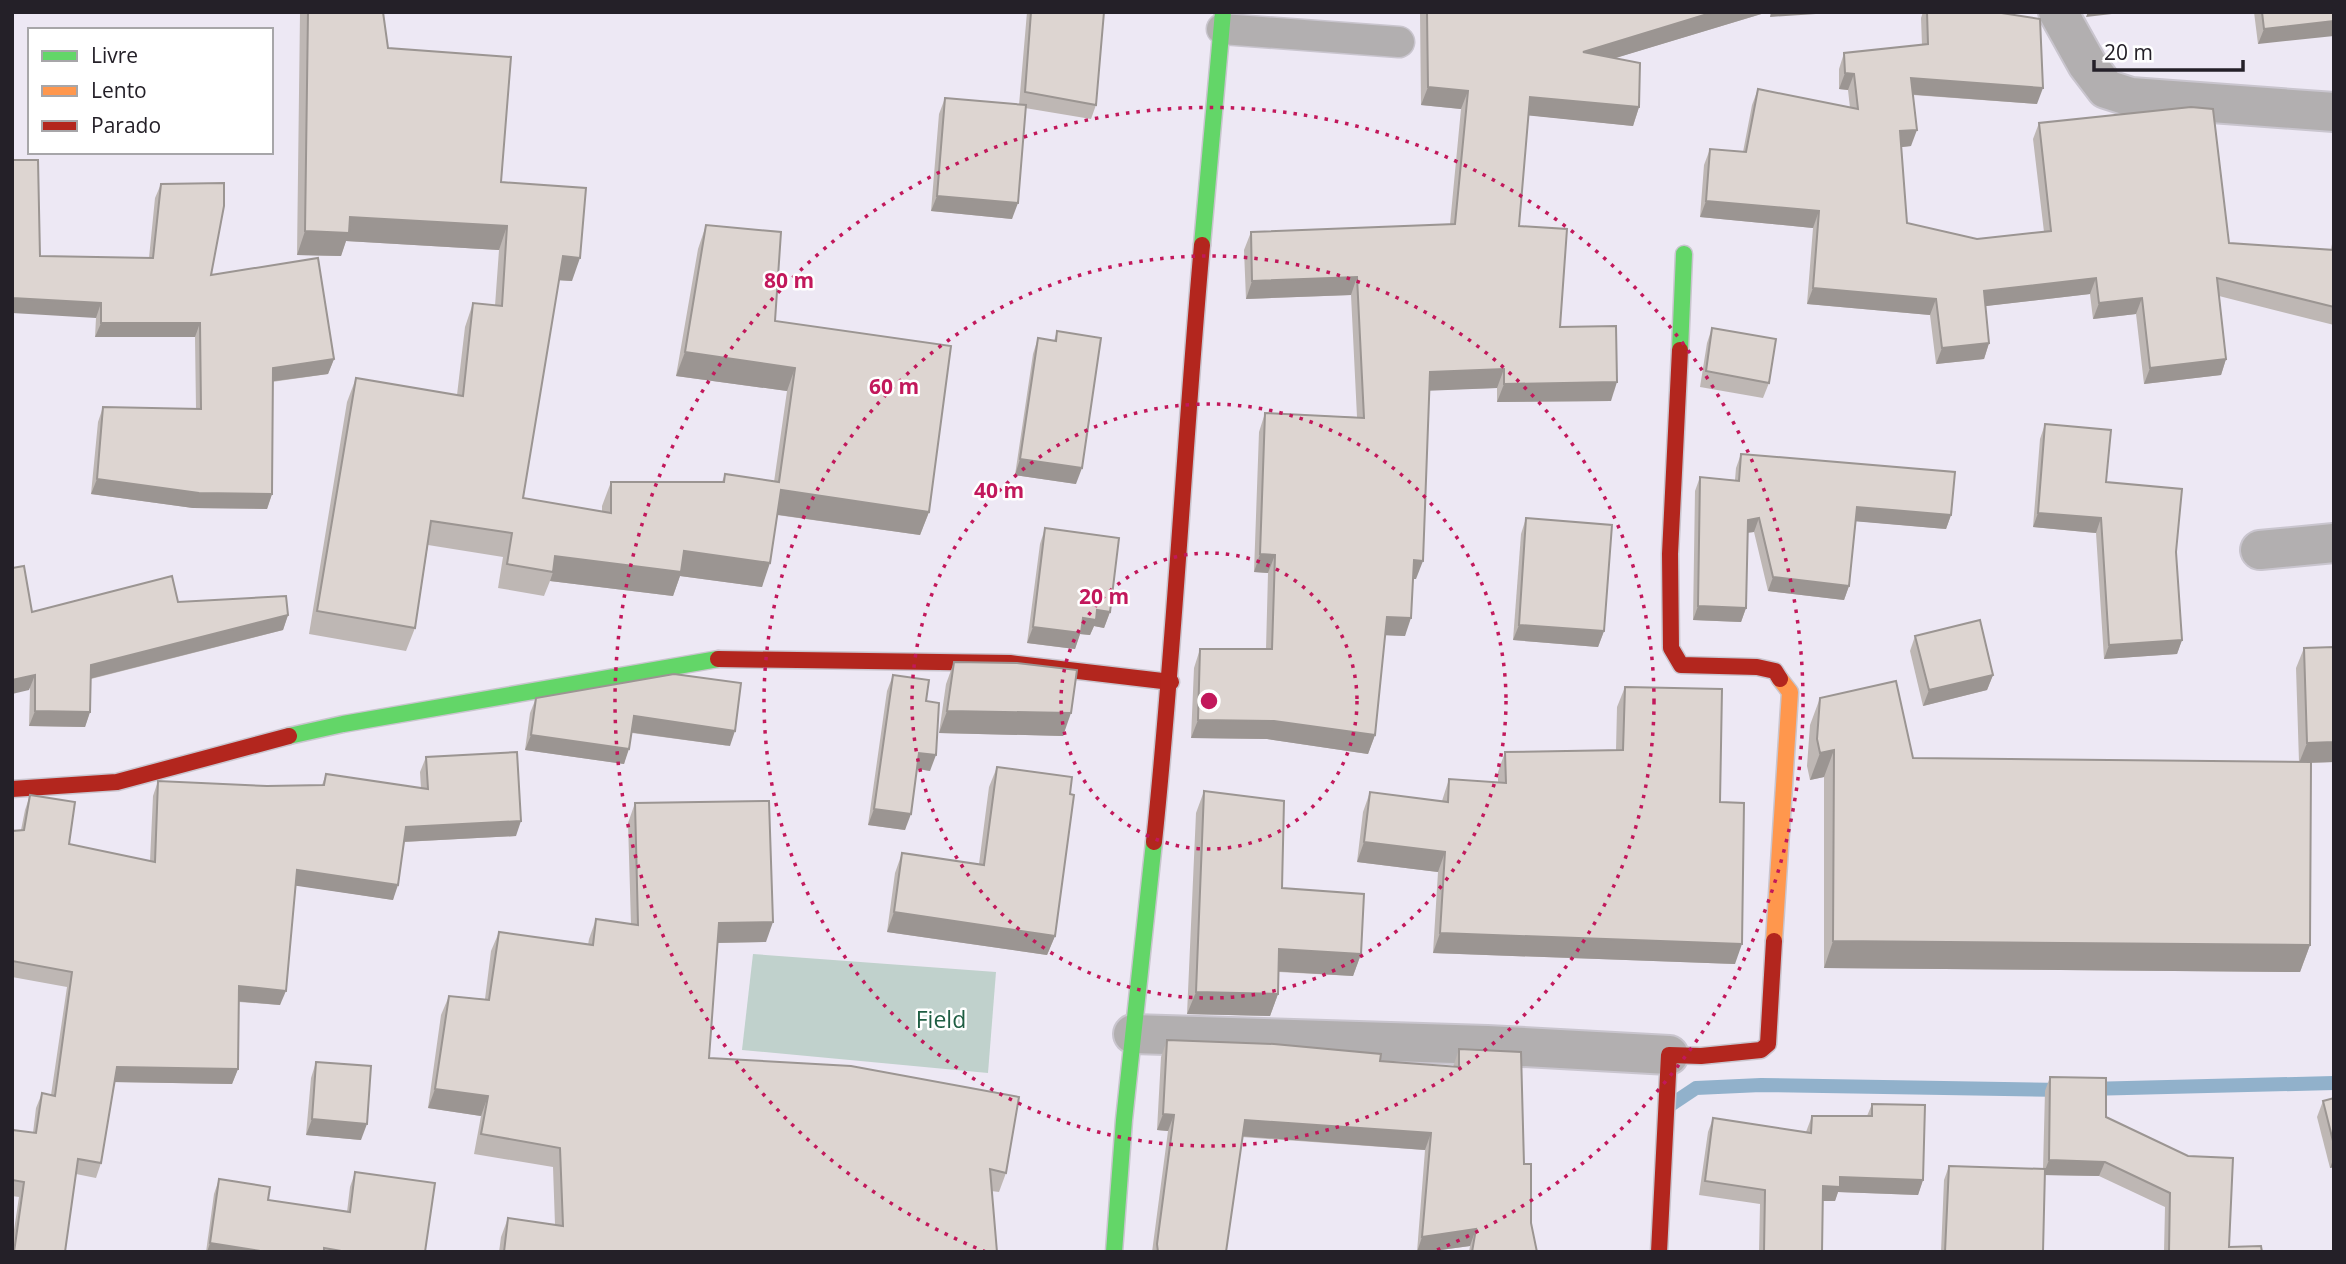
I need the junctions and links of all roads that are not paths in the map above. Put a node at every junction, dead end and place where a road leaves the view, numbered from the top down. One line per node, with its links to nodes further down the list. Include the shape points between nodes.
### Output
1 (2058, 12): 4 (street, via 2106,89 2131,97)
2 (1222, 21): 3 (lane); 8 (street, via 1186,422)
3 (1399, 42)
4 (2334, 112)
5 (1684, 254): 11 (street, via 1670,554 1671,648 1681,665 1775,671 1790,692 1768,1044 1760,1050)
6 (2334, 543): 7 (street)
7 (2260, 550)
8 (1171, 682): 9 (street, via 1010,663 714,659 343,724 221,751 117,782); 10 (street)
9 (12, 789)
10 (1133, 1034): 11 (street); 12 (street)
11 (1669, 1055): 13 (street)
12 (1114, 1252)
13 (1659, 1252)

